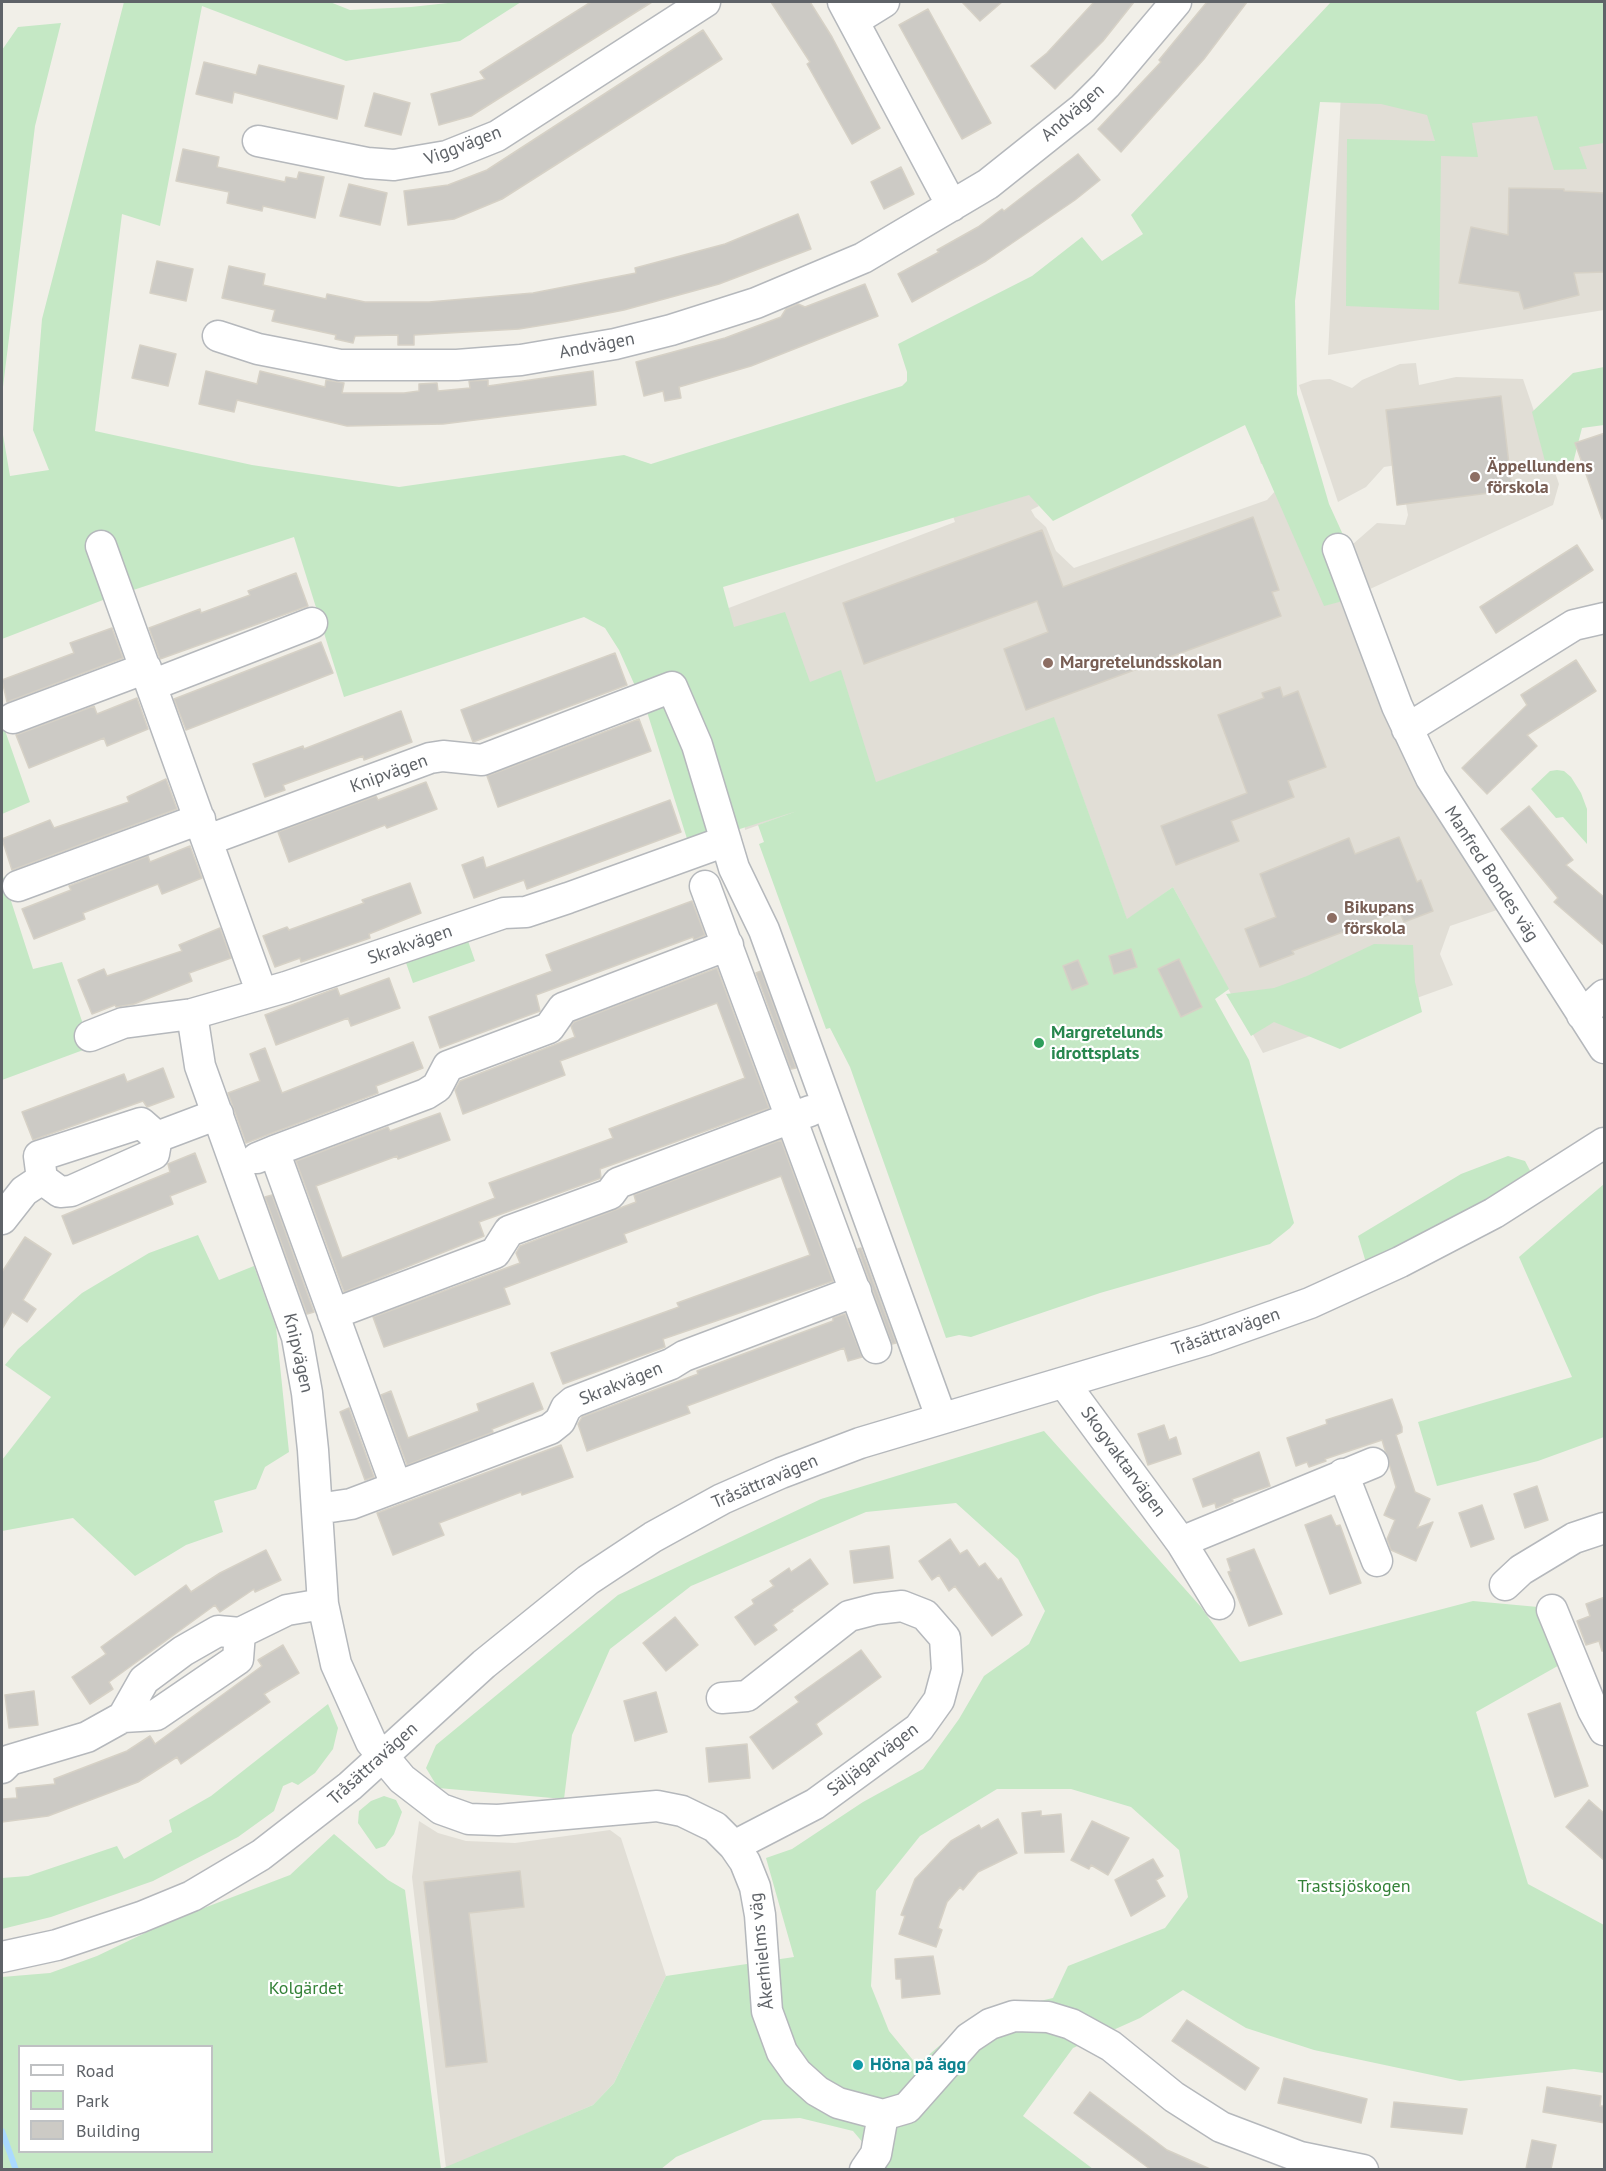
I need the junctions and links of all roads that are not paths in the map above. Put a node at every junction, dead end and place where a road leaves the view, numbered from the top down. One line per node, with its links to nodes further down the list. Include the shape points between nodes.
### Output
1 (705, 2): 5 (street, Viggvägen, via 497,136 447,156 403,164 367,163)
2 (884, 2): 4 (street)
3 (1176, 2): 6 (street, Andvägen, via 1082,109 988,184)
4 (849, 11): 6 (street)
5 (258, 141)
6 (952, 206): 7 (street, Andvägen, via 863,258 756,303 671,330 567,353 457,365 374,367 340,365 258,349)
7 (218, 336)
8 (101, 546): 12 (street)
9 (1338, 549): 14 (street, Manfred Bondes väg)
10 (1605, 618): 14 (street, via 1574,625)
11 (312, 624): 12 (street)
12 (149, 676): 13 (street); 15 (street)
13 (13, 718)
14 (1407, 729): 23 (street, Manfred Bondes väg, via 1446,804)
15 (204, 830): 16 (street, Knipvägen, via 429,758 482,760 672,687 697,745); 18 (street, Knipvägen); 20 (street)
16 (730, 855): 20 (street, Skrakvägen, via 526,912 504,913); 26 (street, via 764,930)
17 (705, 885): 19 (street)
18 (18, 886)
19 (728, 945): 28 (street); 31 (street, via 562,1008 549,1028 447,1066 437,1087 426,1094)
20 (262, 994): 22 (street, Skrakvägen)
21 (1605, 995): 23 (street)
22 (192, 1014): 24 (street, Skrakvägen, via 123,1023); 27 (street, Knipvägen, via 200,1066)
23 (1582, 1015): 25 (street, Manfred Bondes väg)
24 (90, 1036)
25 (1605, 1048)
26 (827, 1105): 28 (street); 39 (street)
27 (218, 1114): 29 (street); 32 (street, Knipvägen)
28 (791, 1118): 35 (street); 36 (street, via 618,1183 610,1194 509,1231 495,1252)
29 (157, 1137): 33 (street, via 154,1154 71,1191 60,1192); 33 (street, via 141,1123 39,1155)
30 (1605, 1143): 38 (street, Tråsättravägen, via 1494,1213 1310,1303 1206,1340)
31 (274, 1151): 32 (street); 36 (street)
32 (237, 1166): 43 (street, Knipvägen, via 297,1337 307,1393)
33 (42, 1179): 34 (street, via 24,1191)
34 (2, 1219)
35 (856, 1291): 37 (street); 42 (street, Skrakvägen, via 573,1402 550,1429)
36 (333, 1314): 42 (street)
37 (876, 1347)
38 (1064, 1383): 39 (street, Tråsättravägen); 45 (street, Skogvaktarvägen)
39 (941, 1417): 55 (street, Tråsättravägen, via 781,1473 722,1499 653,1537 579,1587 484,1664)
40 (1372, 1463): 41 (street)
41 (1343, 1474): 45 (street); 46 (street)
42 (396, 1486): 43 (street, Skrakvägen, via 351,1504)
43 (317, 1509): 48 (street, Knipvägen)
44 (1605, 1528): 47 (street, via 1574,1538 1521,1570)
45 (1181, 1542): 49 (street, Skogvaktarvägen)
46 (1377, 1561)
47 (1505, 1585)
48 (323, 1604): 51 (street, via 287,1610); 55 (street, Knipvägen, via 336,1664 363,1728)
49 (1219, 1604)
50 (1552, 1610): 54 (street)
51 (240, 1633): 53 (street, via 218,1631 183,1651 144,1680); 53 (street, via 238,1659 202,1686 156,1715)
52 (722, 1698): 57 (street, Säljägarvägen, via 747,1696 849,1616 876,1608 902,1606 925,1615 945,1638 947,1670 939,1700 919,1728 815,1804)
53 (123, 1717): 56 (street, via 87,1737)
54 (1605, 1730)
55 (383, 1757): 57 (street, Åkerhielms väg, via 402,1779 441,1809 469,1819 657,1806 701,1819); 58 (street, Tråsättravägen, via 261,1855 192,1896 68,1941)
56 (4, 1760)
57 (734, 1846): 59 (street, Åkerhielms väg, via 751,1874 758,1899 767,2011 782,2052 797,2073 818,2091 838,2103)
58 (2, 1957)
59 (883, 2115): 60 (street, via 876,2154); 61 (street, via 907,2108 969,2038 990,2024 1014,2016 1048,2017 1071,2024 1111,2046 1174,2097 1221,2127 1300,2157)
60 (865, 2169)
61 (1363, 2169)

